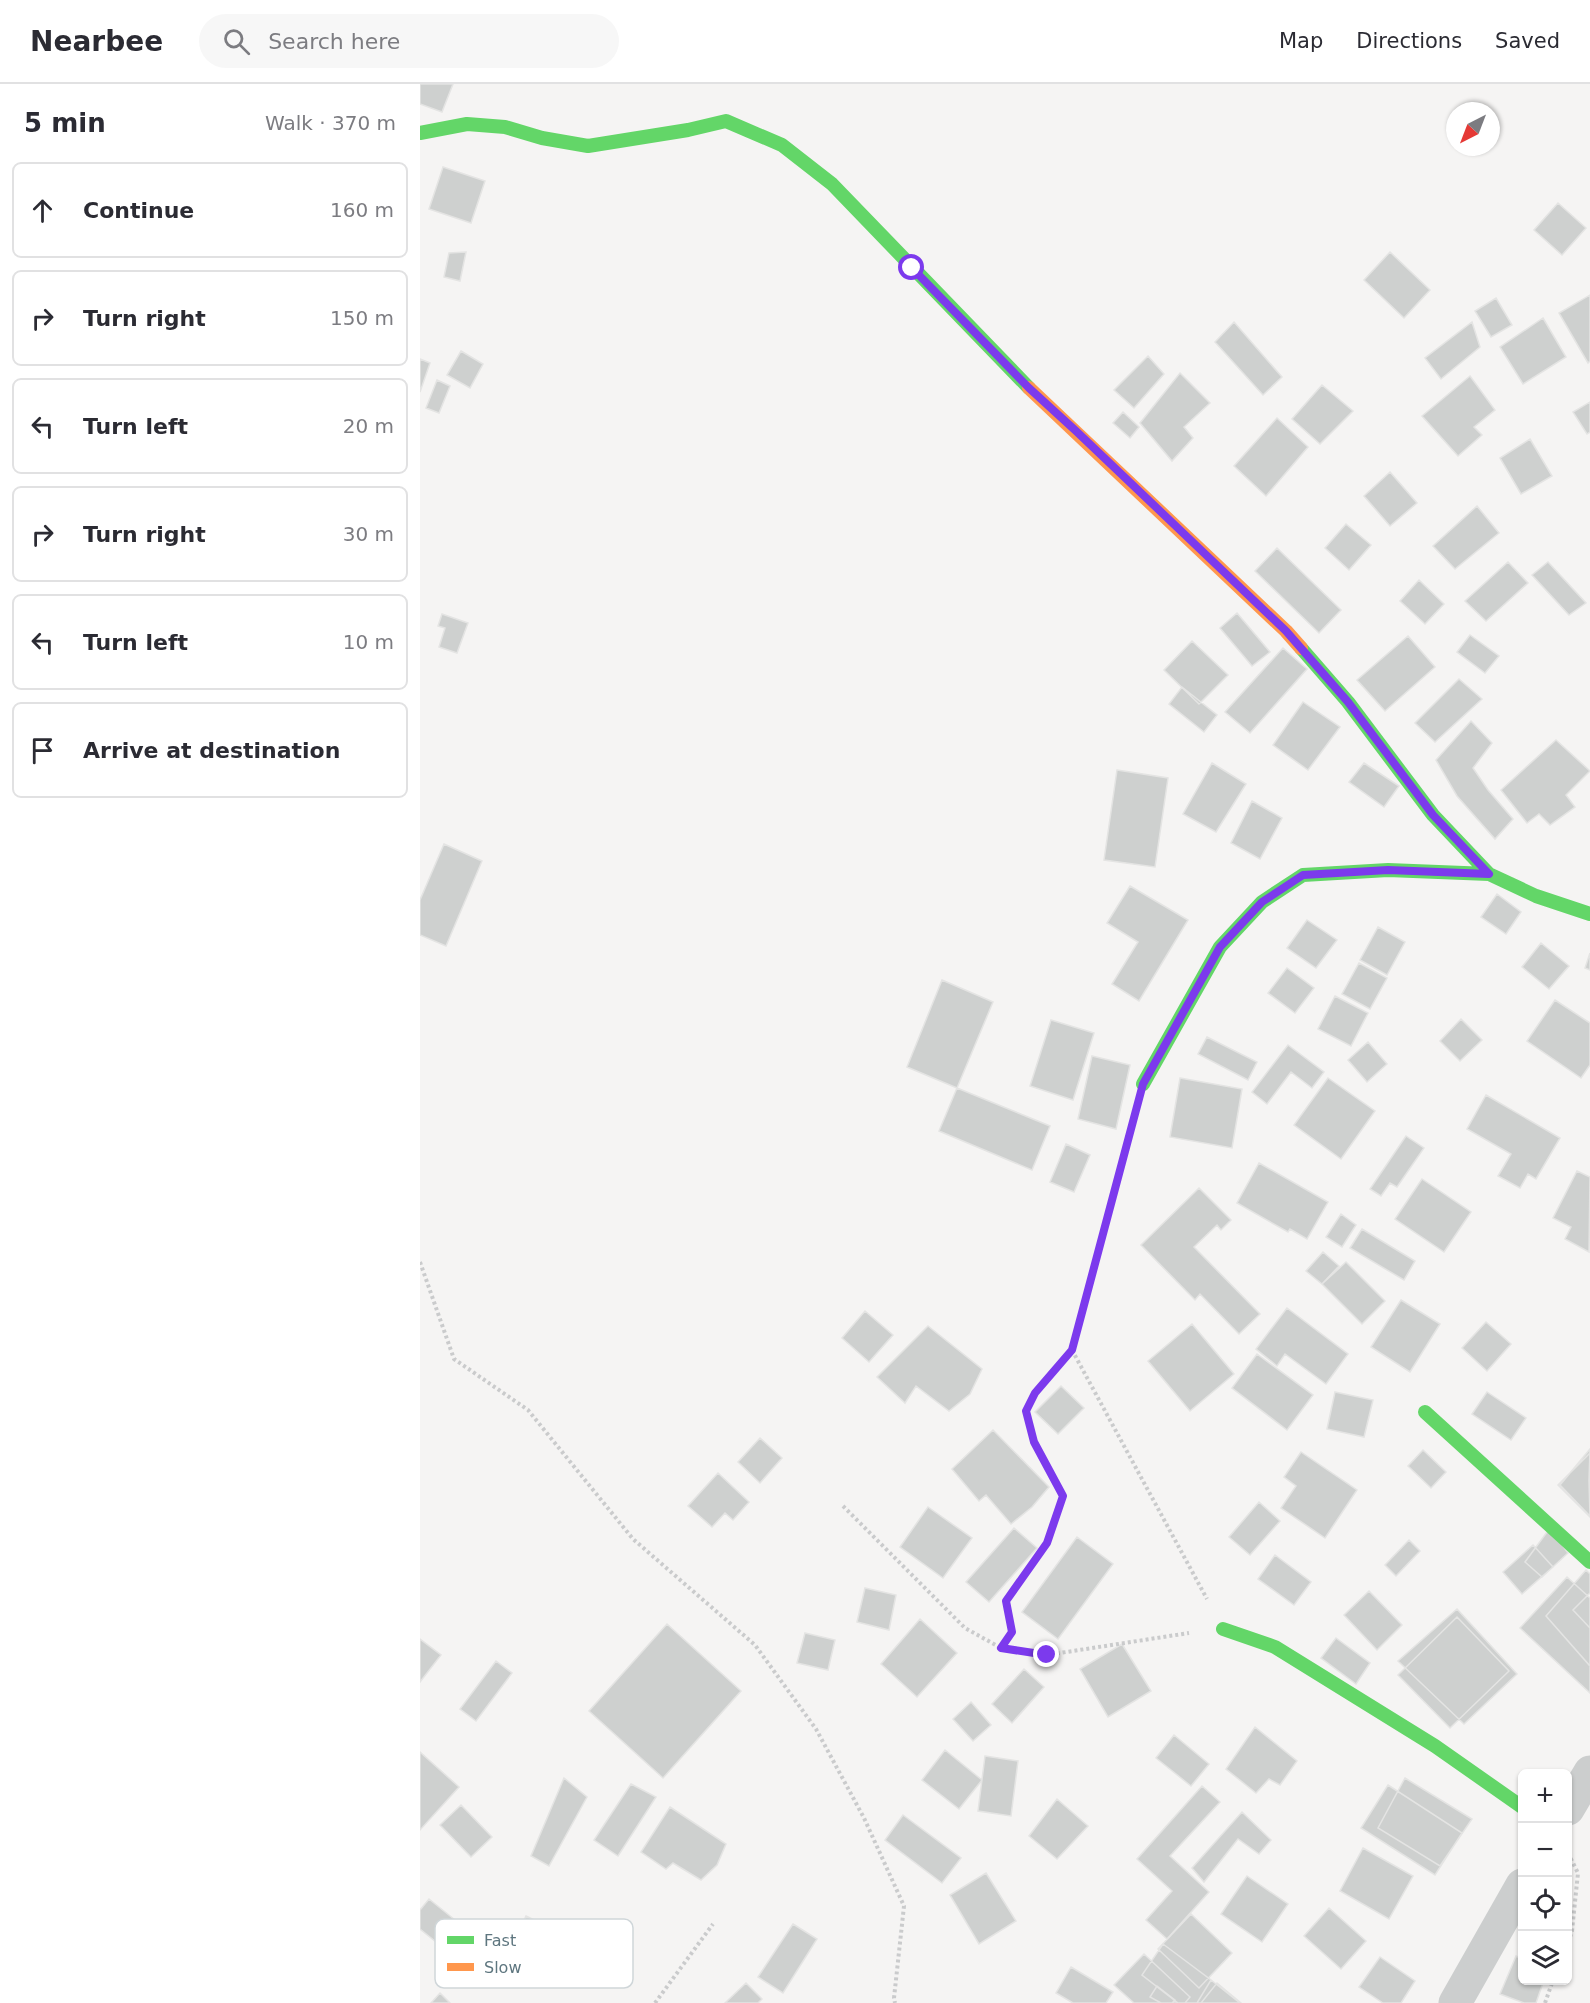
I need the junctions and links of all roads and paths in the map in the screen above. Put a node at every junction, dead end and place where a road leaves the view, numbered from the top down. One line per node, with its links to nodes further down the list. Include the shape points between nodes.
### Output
1 (420, 133): 2 (street, via 466,124 505,127 588,146 726,121 782,145 832,184 1029,388 1286,631 1348,702 1433,815)
2 (1489, 874): 3 (street, via 1536,896); 4 (street, via 1388,870 1303,875 1262,902 1220,947)
3 (1590, 914)
4 (1143, 1084): 6 (path)
5 (420, 1262): 23 (path, via 454,1359 528,1410 633,1539 755,1645 816,1729 864,1818 904,1906)
6 (1072, 1350): 10 (path); 11 (path, via 1035,1393 1026,1411 1034,1442 1063,1496 1047,1543 1006,1601 1012,1632)
7 (1425, 1412): 9 (street)
8 (843, 1506): 11 (path, via 964,1628)
9 (1590, 1562)
10 (1223, 1629): 11 (path, via 1047,1655); 15 (street, via 1275,1647 1435,1746)
11 (1001, 1648)
12 (1590, 1772): 13 (street)
13 (1572, 1802)
14 (1590, 1802): 16 (street)
15 (1518, 1804)
16 (1572, 1817)
17 (1572, 1861): 20 (path, via 1578,1873)
18 (1518, 1893): 24 (street)
19 (712, 1924): 22 (path)
20 (1572, 1931)
21 (1551, 1985): 25 (path)
22 (655, 2003)
23 (895, 2003)
24 (1455, 2003)
25 (1545, 2003)

